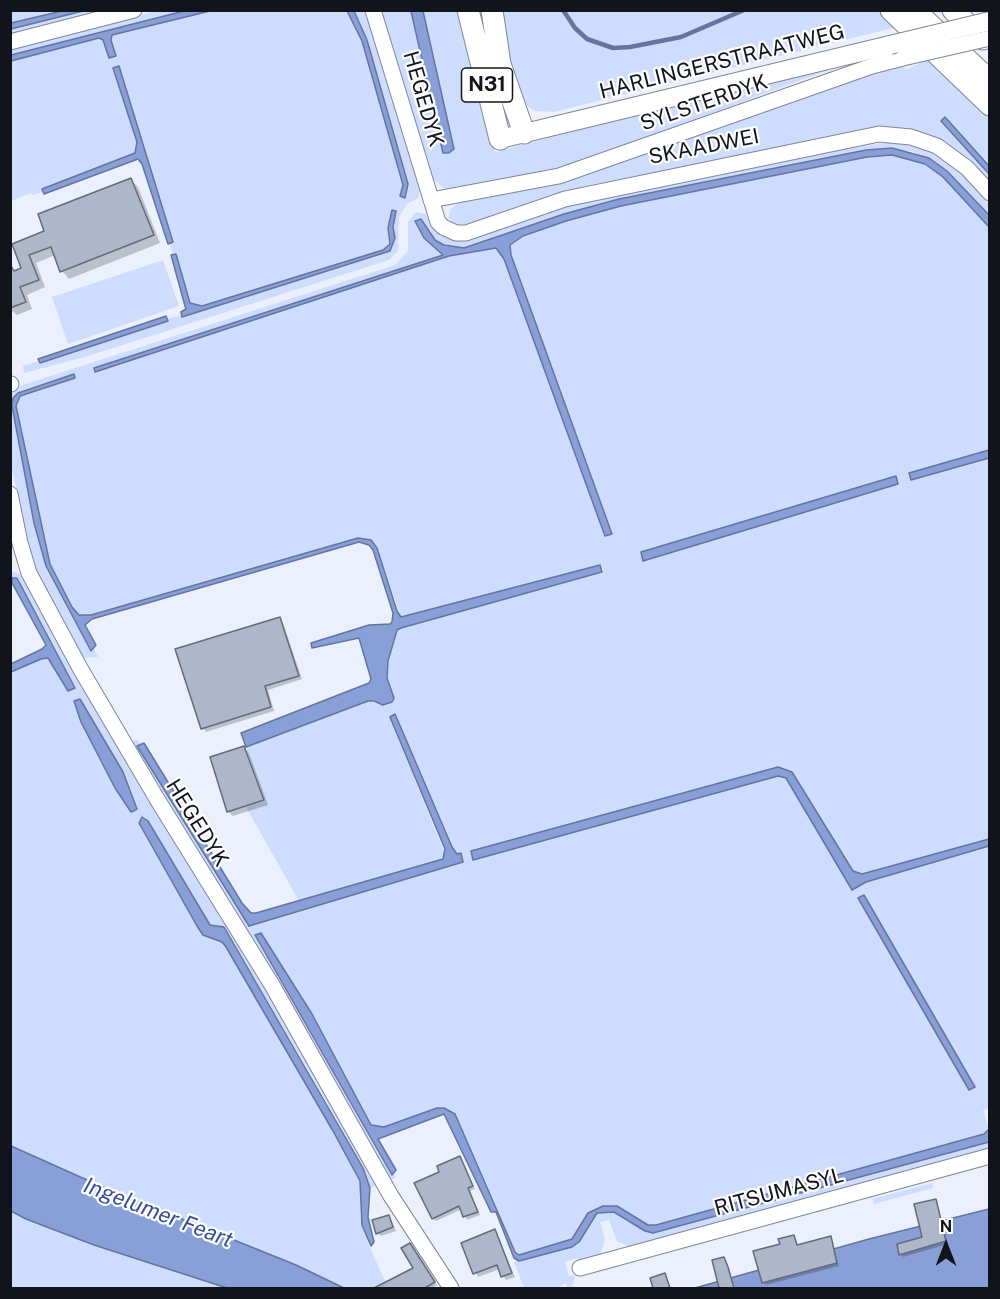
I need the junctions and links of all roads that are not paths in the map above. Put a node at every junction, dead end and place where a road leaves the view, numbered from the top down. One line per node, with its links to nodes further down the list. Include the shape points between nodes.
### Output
1 (134, 10): 10 (street)
2 (373, 10): 17 (street, HEGEDYK)
3 (468, 10): 15 (highway, N31)
4 (492, 10): 14 (highway, N31, via 500,64)
5 (891, 10): 13 (highway)
6 (914, 10): 12 (highway)
7 (953, 10): 11 (highway)
8 (990, 21): 14 (main road, HARLINGERSTRAATWEG, bridge)
9 (990, 38): 17 (street, SYLSTERDYK, bridge, via 903,58 559,176)
10 (10, 42)
11 (990, 45)
12 (990, 81)
13 (990, 105)
14 (524, 133): 15 (main road, HARLINGERSTRAATWEG)
15 (500, 139)
16 (990, 194): 17 (street, SKAADWEI, via 967,168 937,146 911,137 879,134 565,199 466,233 443,227)
17 (431, 200)
18 (10, 494): 21 (street, HEGEDYK, via 25,563 39,592 120,737 272,985 373,1164)
19 (990, 1156): 20 (street, RITSUMASYL)
20 (580, 1268)
21 (451, 1288)

